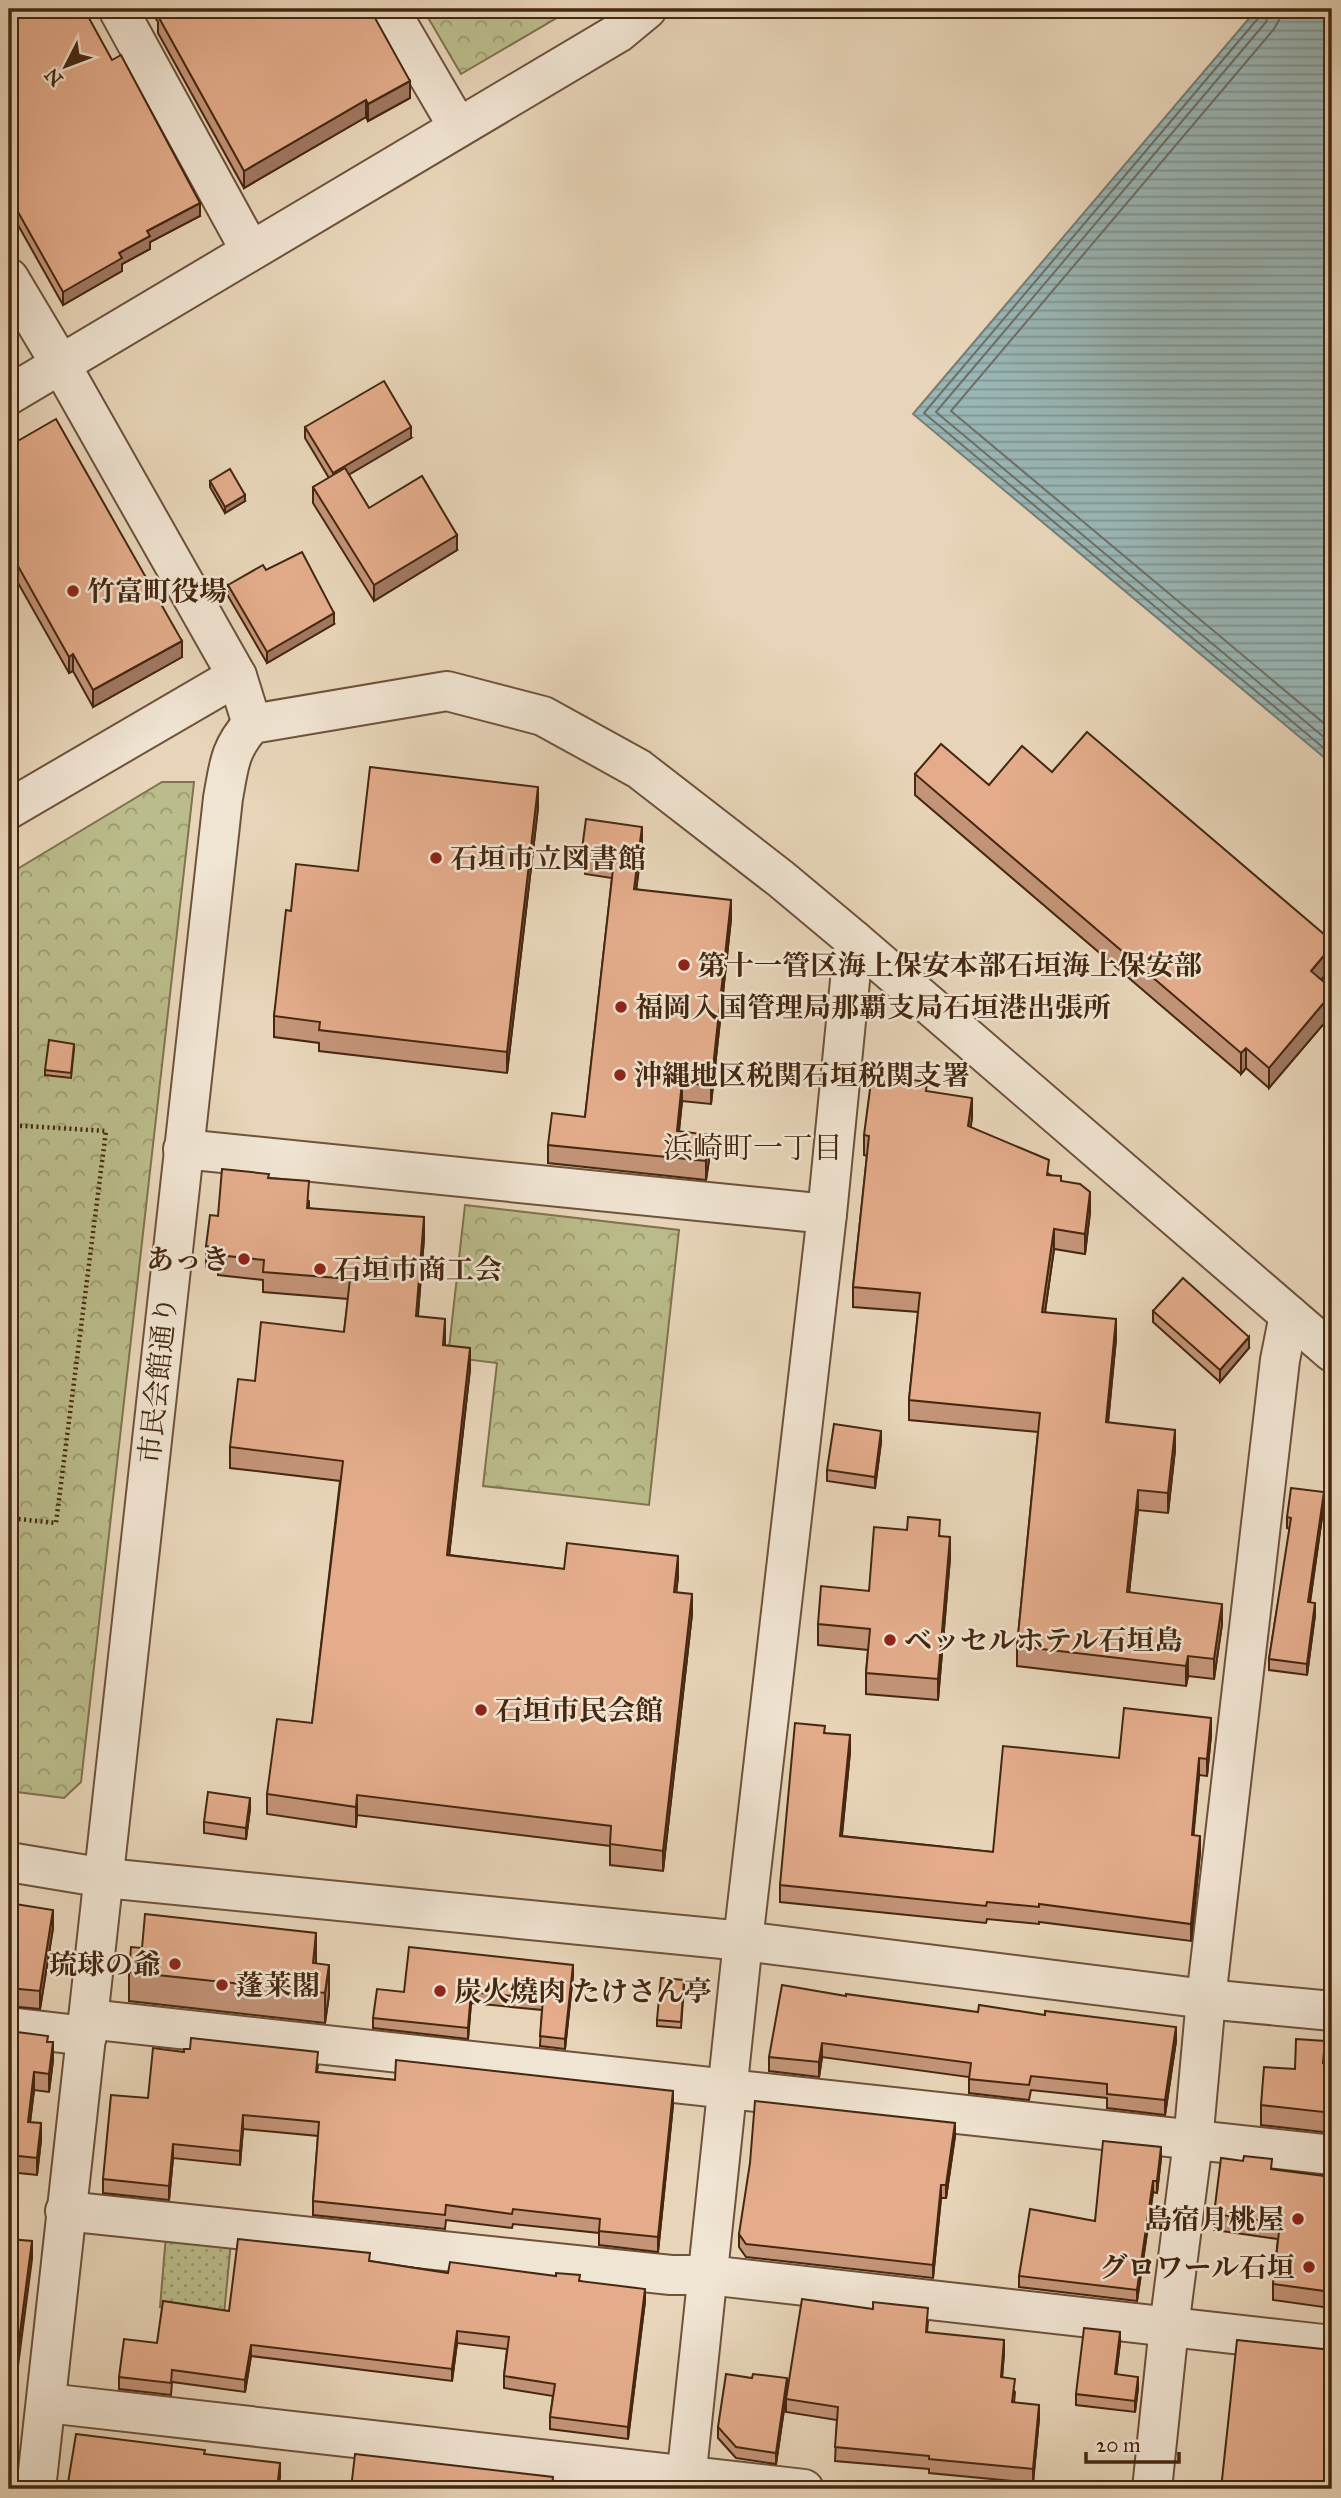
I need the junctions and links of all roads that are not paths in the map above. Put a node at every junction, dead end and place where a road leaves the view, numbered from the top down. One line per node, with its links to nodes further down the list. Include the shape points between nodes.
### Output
1 (118, 9): 5 (street)
2 (389, 9): 4 (street)
3 (647, 9): 4 (street, via 618,33)
4 (458, 127): 5 (street)
5 (250, 250): 7 (street)
6 (9, 278): 7 (street)
7 (61, 365): 8 (street); 9 (street)
8 (9, 396)
9 (237, 676): 10 (street); 11 (street)
10 (252, 724): 12 (street, via 447,691 543,716 639,769); 13 (street, 市民会館通り, via 237,740 223,798)
11 (9, 809)
12 (854, 940): 14 (street); 15 (street)
13 (183, 1149): 14 (street); 18 (street, 市民会館通り)
14 (827, 1214): 19 (street)
15 (1289, 1315): 16 (street); 20 (street, via 1280,1360)
16 (1332, 1352)
17 (9, 1862): 18 (street)
18 (105, 1878): 19 (street); 23 (street, 市民会館通り)
19 (743, 1941): 20 (street); 24 (street)
20 (1206, 1999): 21 (street); 25 (street)
21 (1332, 2011)
22 (9, 2027): 23 (street)
23 (87, 2028): 24 (street); 27 (street, 市民会館通り)
24 (728, 2088): 25 (street); 28 (street)
25 (1193, 2142): 26 (street); 29 (street)
26 (1332, 2155)
27 (65, 2211): 28 (street, via 671,2275); 31 (street, 市民会館通り)
28 (708, 2275): 29 (street); 32 (street)
29 (1169, 2327): 30 (street); 35 (street)
30 (1332, 2345)
31 (47, 2403): 32 (street); 33 (street, 市民会館通り)
32 (686, 2482): 34 (street)
33 (36, 2489)
34 (804, 2489)
35 (1152, 2489)

